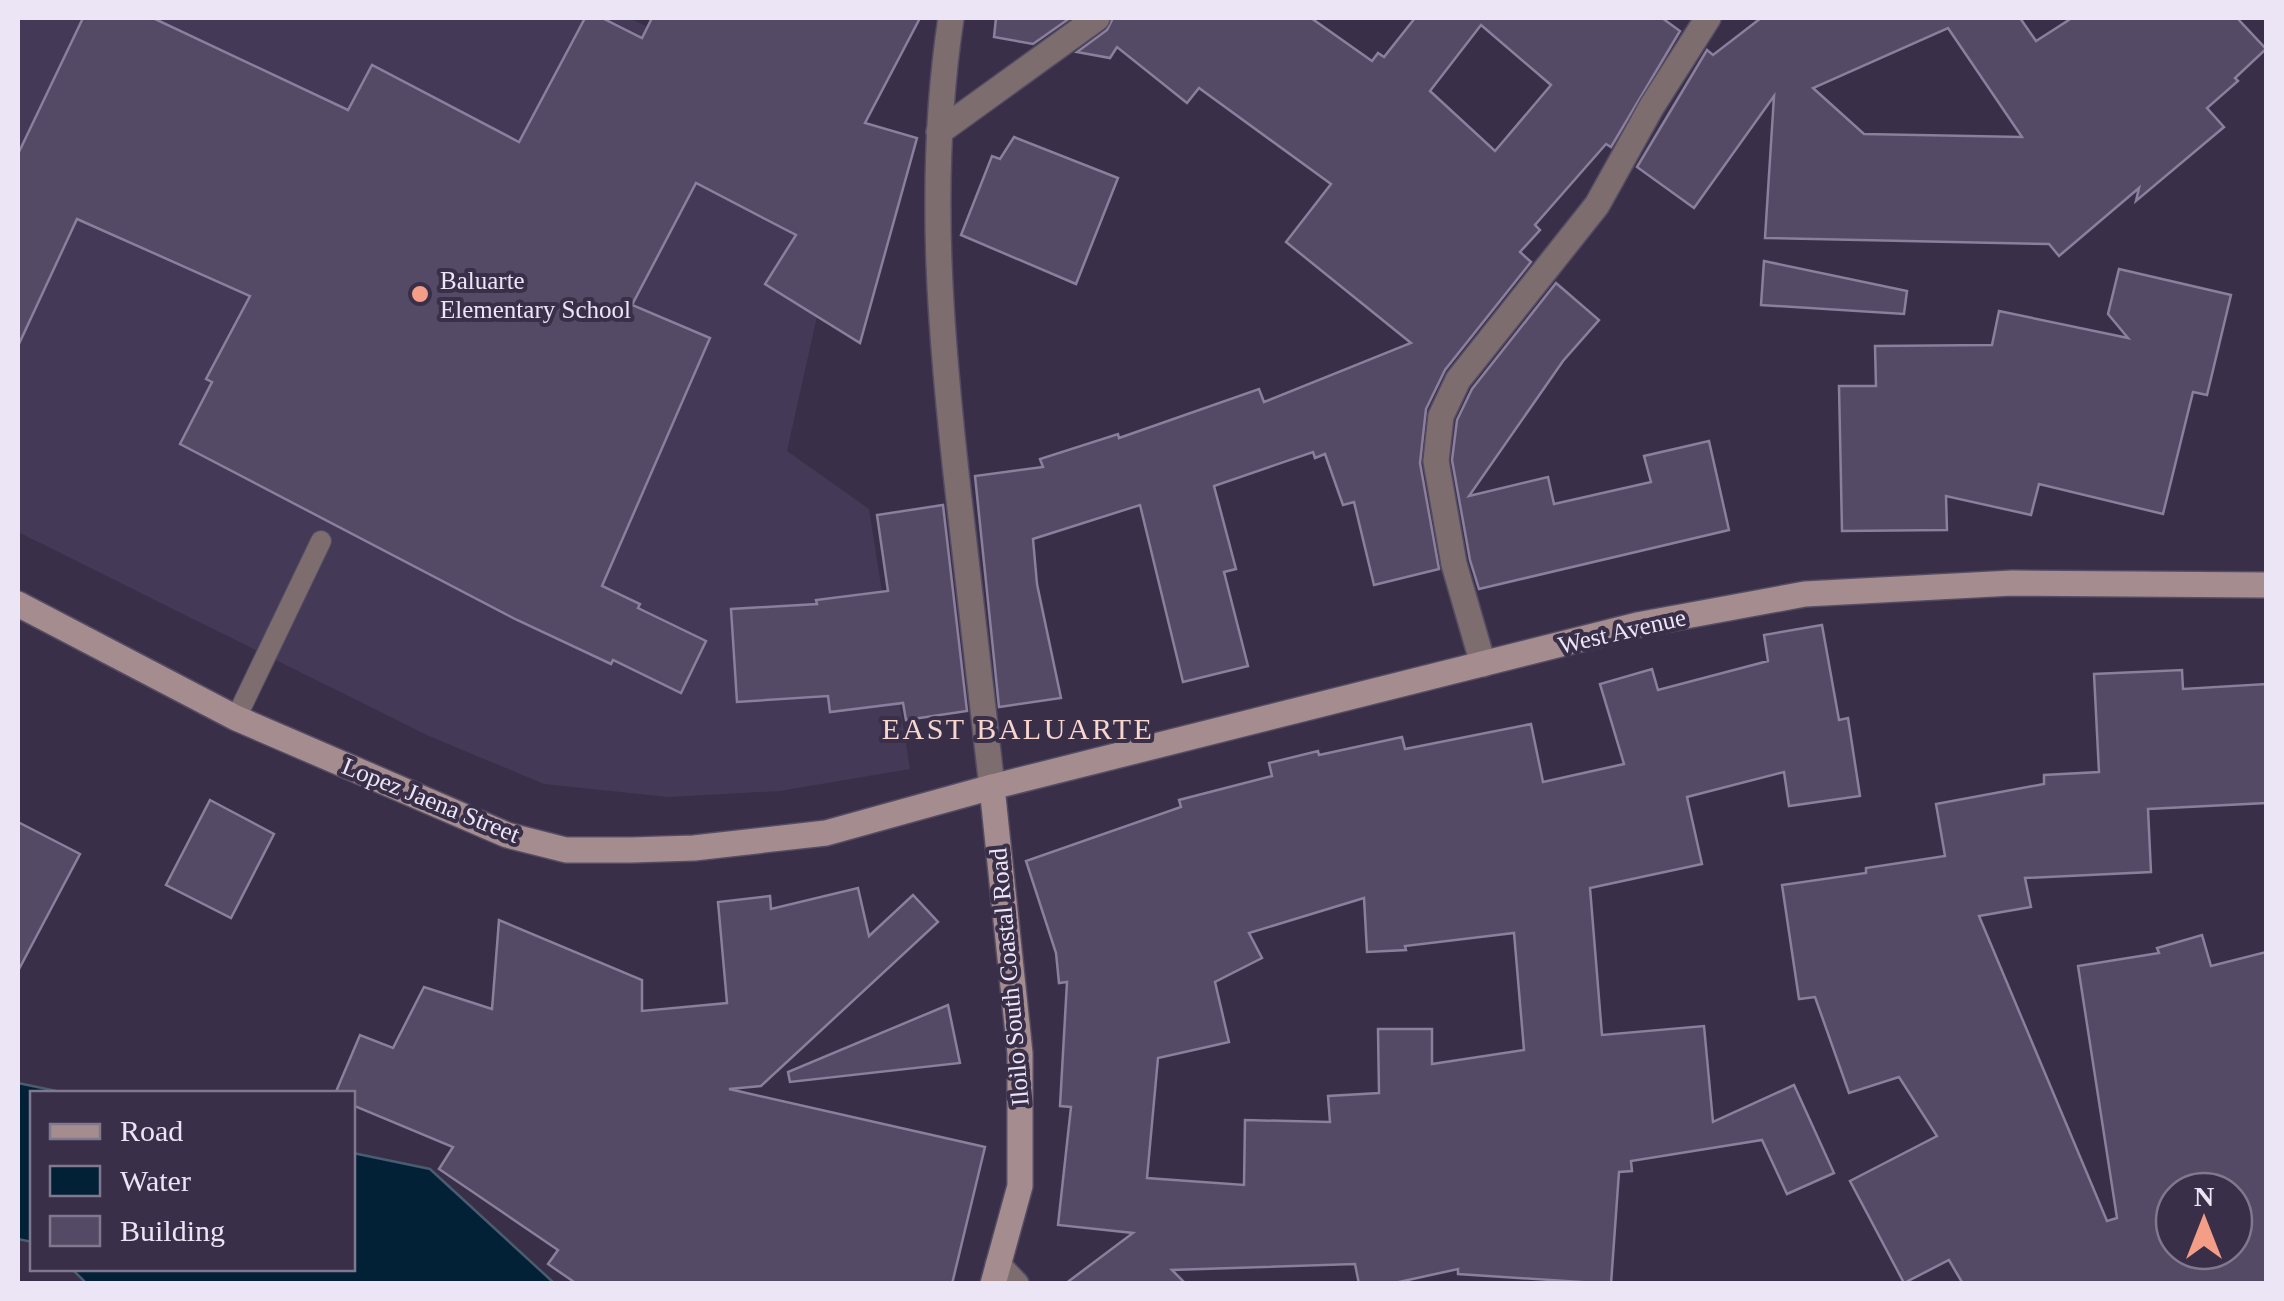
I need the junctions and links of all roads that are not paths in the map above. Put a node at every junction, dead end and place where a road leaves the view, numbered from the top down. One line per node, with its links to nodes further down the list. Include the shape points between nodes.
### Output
1 (952, 18): 4 (street)
2 (1097, 18): 4 (street)
3 (1708, 18): 8 (street, via 1597,205 1458,380 1441,416 1436,461 1454,564)
4 (939, 132): 10 (street, via 935,217 947,400)
5 (321, 542): 9 (lane)
6 (2266, 584): 8 (main road, West Avenue, via 2012,583 1805,594 1638,625)
7 (18, 604): 9 (main road, Lopez Jaena Street)
8 (1482, 664): 10 (main road, West Avenue)
9 (236, 718): 10 (main road, Lopez Jaena Street, via 490,828 566,850 694,848 826,832)
10 (992, 787): 11 (main road, Iloilo South Coastal Road, via 1020,1053 1020,1186)
11 (995, 1274): 12 (street)
12 (1016, 1284)

